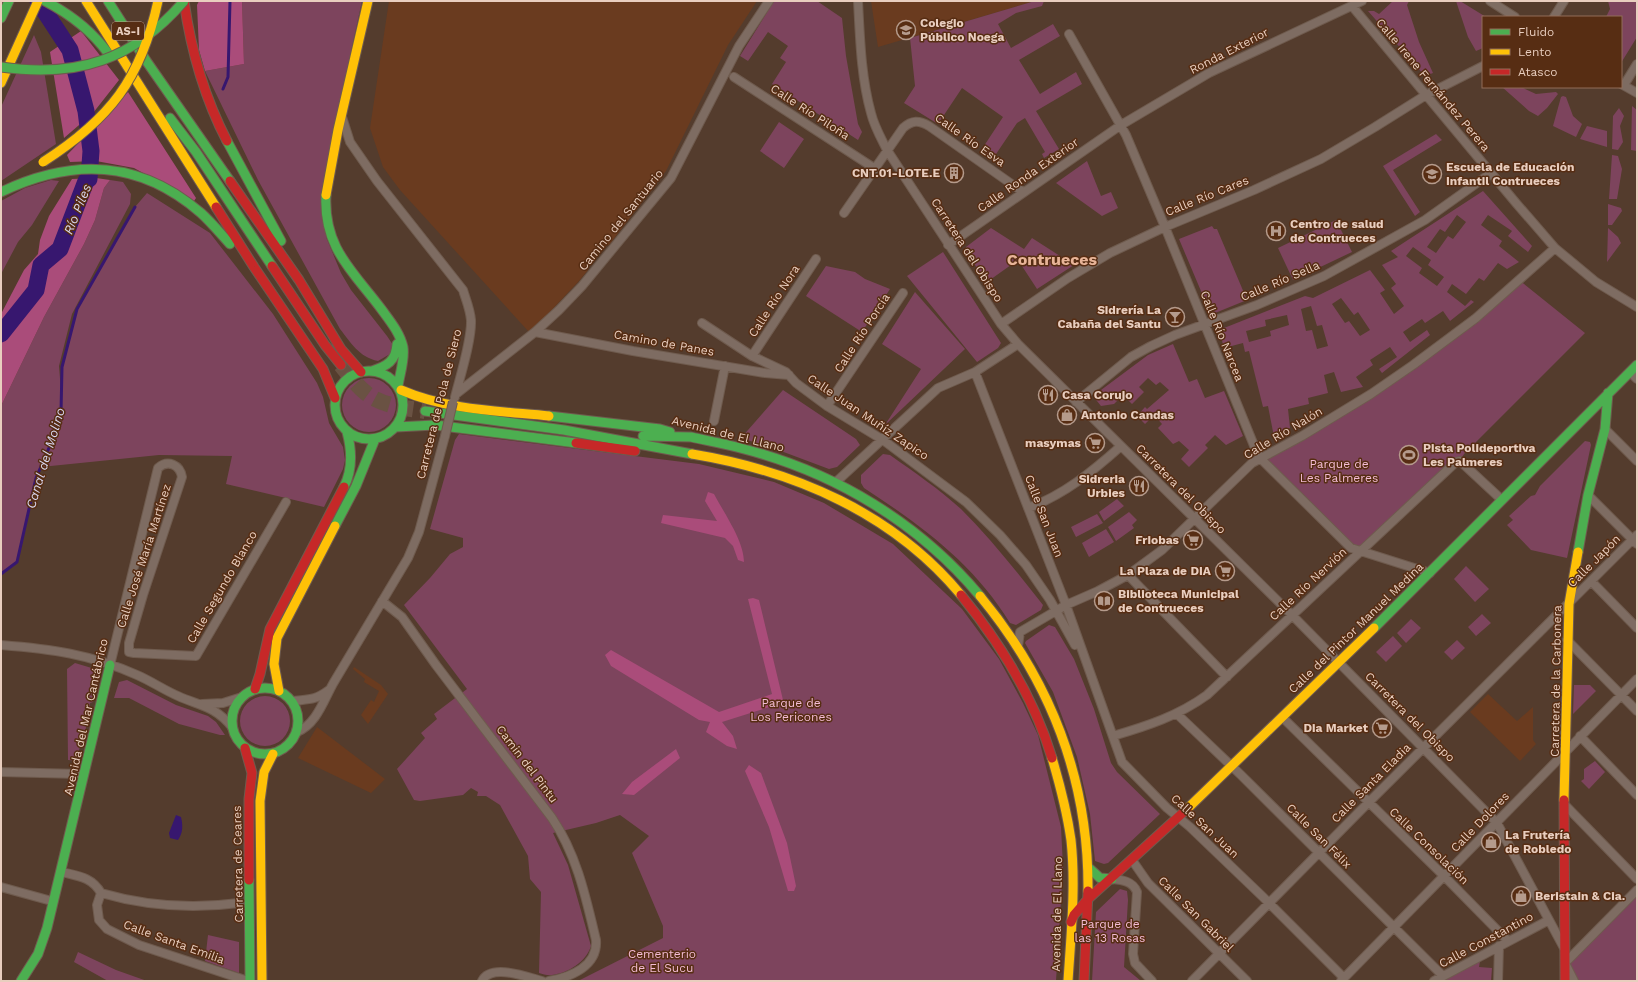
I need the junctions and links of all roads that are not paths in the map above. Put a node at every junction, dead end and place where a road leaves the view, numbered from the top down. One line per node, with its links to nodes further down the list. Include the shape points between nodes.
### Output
1 (38, 1): 25 (main road)
2 (45, 1): 33 (main road, via 71,15 100,42)
3 (86, 1): 18 (main road, AS-I)
4 (108, 1): 20 (main road, AS-I)
5 (158, 1): 34 (main road, bridge, via 146,51 131,80 109,110 84,135)
6 (184, 1): 22 (main road, bridge, via 165,24 147,38 98,63 44,72); 47 (main road, via 194,57 207,97 225,136 286,249)
7 (368, 1): 29 (main road)
8 (769, 1): 54 (street, Camino del Santuario, via 739,46 671,178 582,286)
9 (858, 1): 31 (street, Carretera del Obispo, via 861,54 870,113)
10 (1362, 1): 14 (street, Ronda Exterior)
11 (1490, 1): 15 (street)
12 (1564, 1): 16 (street)
13 (7, 4): 17 (main road)
14 (1352, 6): 28 (street, Calle Irene Fernández Perera); 30 (street, Ronda Exterior, via 1206,75)
15 (1513, 16)
16 (1555, 16)
17 (1, 18)
18 (102, 27): 32 (main road); 33 (main road)
19 (1069, 34): 30 (street, Calle Río Narcea)
20 (147, 62): 32 (main road); 47 (main road)
21 (1637, 64): 26 (street)
22 (1, 67)
23 (1482, 67): 28 (street, Calle Río Cares)
24 (734, 76): 35 (street, Calle Río Piloña)
25 (1, 83)
26 (1622, 84): 27 (street)
27 (1637, 93)
28 (1426, 95): 37 (street, Calle Irene Fernández Perera); 42 (street, Calle Río Cares, via 1321,159 1254,190)
29 (341, 114): 53 (main road, via 327,190 326,217 346,266); 69 (street, Carretera de Pola de Siero, via 350,142 377,181 463,290 469,308 470,335)
30 (1121, 125): 40 (street, Calle Ronda Exterior); 42 (street, Calle Río Narcea)
31 (887, 150): 35 (street); 40 (street, Calle Río Esva, via 907,125 918,121 929,126); 43 (street, Carretera del Obispo)
32 (196, 152): 57 (main road)
33 (183, 155): 46 (main road)
34 (39, 164)
35 (874, 168): 41 (street)
36 (22, 173): 38 (main road)
37 (1491, 173): 44 (street, Calle Irene Fernández Perera); 52 (street, Calle Río Sella, via 1425,220 1365,255 1324,276)
38 (1, 186)
39 (1, 192): 46 (main road, via 33,176 59,170 93,168 121,171 169,189 197,209)
40 (1023, 192): 43 (street, Calle Ronda Exterior)
41 (844, 213)
42 (1165, 226): 51 (street, Calle Río Cares, via 1110,253); 52 (street, Calle Río Narcea)
43 (948, 245): 51 (street, Carretera del Obispo)
44 (1555, 248): 49 (street, Calle Irene Fernández Perera, via 1596,282); 83 (street, Calle Río Nalón, via 1476,318 1413,365 1371,394)
45 (816, 259): 56 (street, Calle Río Nora)
46 (254, 267): 68 (main road, via 323,369)
47 (299, 280): 61 (main road, via 341,349)
48 (903, 293): 71 (street, Calle Río Porcía)
49 (1637, 307)
50 (702, 323): 56 (street, Calle Juan Muñíz Zapico)
51 (1001, 324): 55 (street, Carretera del Obispo)
52 (1205, 325): 70 (street, Calle Río Sella, via 1175,335 1131,357); 83 (street, Calle Río Narcea)
53 (395, 329): 60 (main road, via 398,339 396,357 385,367); 66 (main road, via 403,345)
54 (535, 332): 59 (street, Camino de Panes); 69 (street, Camino del Santuario)
55 (1018, 344): 62 (street); 70 (street, Carretera del Obispo)
56 (752, 356): 64 (street, Calle Juan Muñíz Zapico)
57 (341, 365)
58 (1637, 365): 63 (main road)
59 (725, 366): 64 (street, Camino de Panes); 73 (street)
60 (372, 371): 61 (main road); 66 (main road, via 389,376)
61 (361, 372): 68 (main road, via 349,377 340,386)
62 (975, 372): 80 (street, via 938,388); 90 (street, Calle San Juan)
63 (1630, 372): 65 (street); 67 (main road)
64 (790, 375): 71 (street, Calle Juan Muñíz Zapico, via 796,383)
65 (1637, 379)
66 (399, 388): 74 (main road, via 403,409); 78 (main road, Avenida de El Llano, via 419,398 440,404 660,429)
67 (1610, 391): 75 (main road, Carretera de la Carbonera); 88 (main road, Calle del Pintor Manuel Medina)
68 (335, 398): 77 (main road, via 336,416)
69 (454, 398): 99 (street, Carretera de Pola de Siero, bridge, via 419,532 408,558)
70 (1076, 402): 81 (street, Carretera del Obispo)
71 (827, 406): 80 (street, Calle Juan Muñíz Zapico)
72 (425, 411): 76 (main road)
73 (714, 421)
74 (396, 427): 79 (main road, via 387,435); 82 (main road, Avenida de El Llano, via 435,425 665,454)
75 (1606, 429): 84 (street); 87 (main road, Carretera de la Carbonera)
76 (564, 430): 78 (main road); 82 (main road)
77 (347, 432): 79 (main road, via 365,439); 117 (main road, via 352,465 270,629 260,679)
78 (691, 437): 86 (main road, Avenida de El Llano, via 748,449 793,463)
79 (375, 439): 119 (main road, via 356,486 277,638 273,665)
80 (883, 440): 86 (street); 98 (street, Calle Juan Muñíz Zapico, via 966,502 1000,535)
81 (1121, 446): 90 (street, via 1084,478); 91 (street, Carretera del Obispo)
82 (692, 454): 108 (main road, Avenida de El Llano, via 744,464 807,486 835,497 888,527 952,584)
83 (1260, 458): 91 (street, Calle Río Nalón); 93 (street, Calle Río Narcea, via 1351,548)
84 (1637, 461)
85 (170, 464): 111 (street, Calle José María Martínez, via 181,470 182,477 128,648 129,652 134,654); 113 (street, Avenida del Mar Cantábrico, via 162,465 156,474)
86 (836, 482): 106 (main road, Avenida de El Llano, via 870,501 923,538 957,568)
87 (1588, 495): 92 (street); 100 (main road, Carretera de la Carbonera)
88 (1502, 500): 93 (street, Calle Río Nervión, via 1460,461 1456,462); 94 (main road, Calle del Pintor Manuel Medina)
89 (286, 502): 111 (street, Calle Segundo Blanco, via 196,656)
90 (1028, 508): 96 (street, Calle San Juan)
91 (1195, 519): 95 (street, Calle Río Nalón, via 1162,550); 103 (street, Carretera del Obispo)
92 (1636, 540): 97 (street, Calle Japón)
93 (1360, 551): 94 (street, Calle Río Narcea); 103 (street, Calle Río Nervión)
94 (1430, 573): 112 (main road, Calle del Pintor Manuel Medina)
95 (1128, 575): 101 (street, Calle Río Nalón, via 1098,592); 115 (street)
96 (1056, 579): 98 (street, via 1046,586); 101 (street, Calle San Juan)
97 (1591, 582): 100 (street, Calle Japón); 104 (street)
98 (1039, 583): 102 (street, Calle Juan Muñíz Zapico)
99 (382, 601): 118 (street, Carretera de Pola de Siero); 174 (street, Camin del Pintu, via 402,617 484,726 560,830 576,866 596,940 596,950 594,957 586,966)
100 (1569, 604): 107 (main road, Carretera de la Carbonera); 132 (street, Calle Santa Eladia)
101 (1066, 605): 102 (street, Calle Río Nalón); 114 (street, Calle San Juan)
102 (1057, 611): 105 (street, Calle Río Nalón); 114 (street, Calle San Juan)
103 (1292, 615): 112 (street, Carretera del Obispo); 115 (street, Calle Río Nervión)
104 (1637, 628)
105 (1020, 632): 106 (street, Calle Río Nalón); 110 (street)
106 (1012, 636): 108 (street, Calle Río Nalón); 110 (main road, Avenida de El Llano)
107 (1567, 640): 120 (street); 133 (main road, Carretera de la Carbonera)
108 (999, 644): 160 (main road, Avenida de El Llano, via 1025,689 1044,732 1057,771 1068,823 1072,873)
109 (1, 645): 113 (street, via 51,649 82,655)
110 (1018, 646): 145 (main road, Avenida de El Llano, via 1040,685 1070,755 1080,797)
111 (163, 655)
112 (1339, 663): 126 (main road, Calle del Pintor Manuel Medina); 132 (street, Carretera del Obispo)
113 (110, 665): 123 (street); 146 (main road, Avenida del Mar Cantábrico)
114 (1088, 669): 129 (street, Calle San Juan)
115 (1227, 677): 125 (street, Calle Río Nervión, via 1207,695)
116 (1637, 679): 120 (street, Calle Dolores)
117 (255, 689): 119 (main road); 121 (main road)
118 (329, 690): 122 (street, Carretera de Pola de Siero, via 310,701); 128 (street, Carretera de Pola de Siero, via 325,702 306,728)
119 (280, 691): 122 (main road)
120 (1621, 695): 124 (street); 130 (street, Calle Dolores)
121 (242, 697): 123 (street, via 223,703); 127 (main road, via 233,711)
122 (292, 701): 128 (main road, via 299,721)
123 (201, 704): 127 (street, via 223,715)
124 (1637, 711)
125 (1177, 714): 129 (street, Calle Río Nervión, via 1146,727); 135 (street, Calle San Félix)
126 (1282, 717): 135 (main road, Calle del Pintor Manuel Medina); 139 (street, Calle Consolación)
127 (232, 727): 131 (main road, via 234,735)
128 (297, 732): 134 (main road, via 288,746)
129 (1113, 736): 141 (street, Calle San Juan, via 1122,762)
130 (1580, 736): 133 (street, Calle Dolores); 138 (street)
131 (245, 748): 134 (main road, via 258,754); 170 (main road, Carretera de Ceares, via 252,764 249,799)
132 (1424, 748): 139 (street, Calle Santa Eladia); 142 (street, Carretera del Obispo)
133 (1566, 750): 140 (main road, Carretera de la Carbonera); 142 (street, Calle Dolores)
134 (272, 754): 171 (main road, Carretera de Ceares, via 264,772 260,801)
135 (1232, 766): 141 (main road, Calle del Pintor Manuel Medina); 143 (street, Calle San Félix)
136 (1, 772): 137 (street)
137 (80, 774)
138 (1637, 795)
139 (1368, 802): 143 (street, Calle Santa Eladia); 147 (street, Calle Consolación)
140 (1564, 804): 149 (street); 164 (main road, Carretera de la Carbonera)
141 (1178, 817): 144 (main road, Calle del Pintor Manuel Medina); 158 (street, Calle San Juan)
142 (1497, 823): 147 (street, Calle Dolores); 159 (street, Carretera del Obispo)
143 (1318, 853): 158 (street, Calle Santa Eladia); 161 (street, Calle San Félix)
144 (1132, 860): 148 (main road, Calle del Pintor Manuel Medina); 150 (street, Calle San Gabriel)
145 (1088, 867): 148 (main road, via 1100,878); 155 (main road, Avenida de El Llano)
146 (62, 872): 154 (street, via 86,877); 169 (main road, Avenida del Mar Cantábrico, via 38,954)
147 (1444, 876): 161 (street, Calle Dolores); 162 (street, Calle Consolación)
148 (1112, 879): 153 (street, via 1126,881 1135,886); 155 (main road, Calle del Pintor Manuel Medina)
149 (1637, 879)
150 (1148, 883): 153 (street, via 1141,885); 165 (street, Calle San Gabriel)
151 (1, 887): 156 (street)
152 (1637, 890): 166 (street)
153 (1137, 892): 177 (street, via 1133,954 1135,963)
154 (101, 893): 157 (street, Calle Santa Emilia, via 182,907); 170 (street, Calle Santa Emilia, via 97,905 99,920 107,929 140,945)
155 (1088, 899): 160 (main road, Calle del Pintor Manuel Medina, via 1074,915); 176 (main road, Avenida de El Llano)
156 (48, 900)
157 (239, 903)
158 (1269, 903): 165 (street, Calle Santa Eladia); 168 (street, Calle San Juan)
159 (1549, 920): 162 (street, Calle Constantino); 164 (street, Carretera del Obispo)
160 (1070, 925): 175 (main road, Avenida de El Llano)
161 (1393, 927): 167 (street, Calle San Félix); 168 (street, Calle Dolores)
162 (1508, 942): 163 (street, Calle Constantino)
163 (1499, 946): 167 (street, Calle Constantino); 181 (street)
164 (1565, 950): 166 (main road, Carretera de la Carbonera)
165 (1219, 954): 178 (street, Calle Santa Eladia); 179 (street, Calle San Gabriel)
166 (1565, 963): 182 (main road, Carretera de la Carbonera); 183 (street)
167 (1443, 976): 180 (street, Calle Constantino)
168 (1342, 980)
169 (22, 981)
170 (249, 981)
171 (262, 981)
172 (482, 981): 173 (street, via 489,974 503,972)
173 (542, 981)
174 (549, 981)
175 (1068, 981)
176 (1084, 981)
177 (1152, 981)
178 (1192, 981)
179 (1247, 981)
180 (1434, 981)
181 (1498, 981)
182 (1565, 981)
183 (1574, 981)

